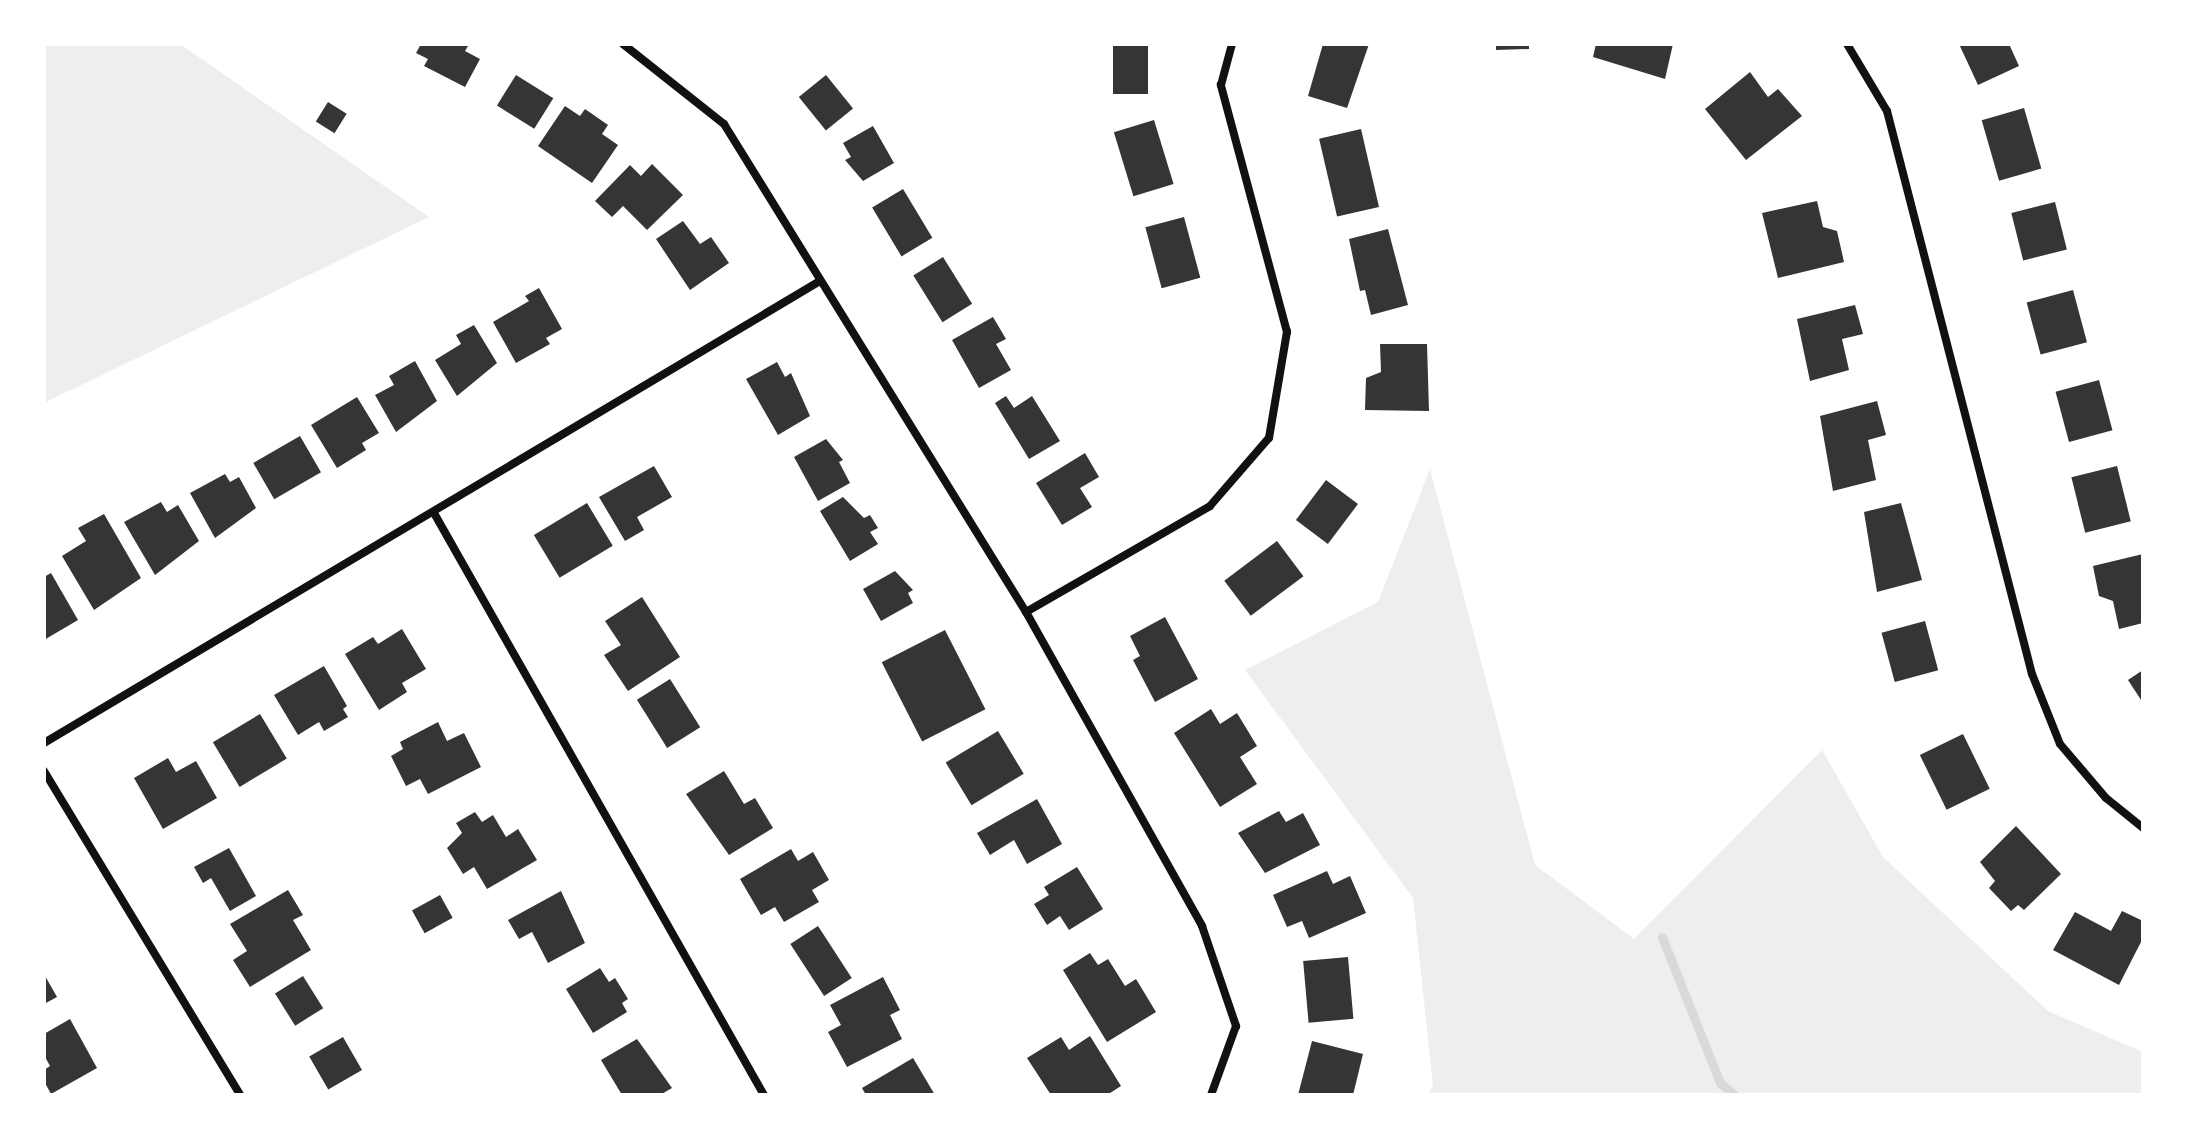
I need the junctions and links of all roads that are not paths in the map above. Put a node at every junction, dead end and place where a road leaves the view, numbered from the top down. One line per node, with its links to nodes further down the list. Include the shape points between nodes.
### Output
1 (623, 44): 4 (street, via 724,124)
2 (1232, 44): 6 (street, via 1221,85 1287,332 1269,438 1210,506)
3 (1847, 44): 9 (street, via 1887,111 2032,674 2060,744 2106,798)
4 (820, 281): 5 (street); 6 (street)
5 (434, 513): 7 (street); 11 (street)
6 (1026, 612): 12 (street, via 1202,926 1236,1026)
7 (44, 743)
8 (44, 771): 10 (street)
9 (2143, 828)
10 (240, 1095)
11 (764, 1095)
12 (1211, 1095)

